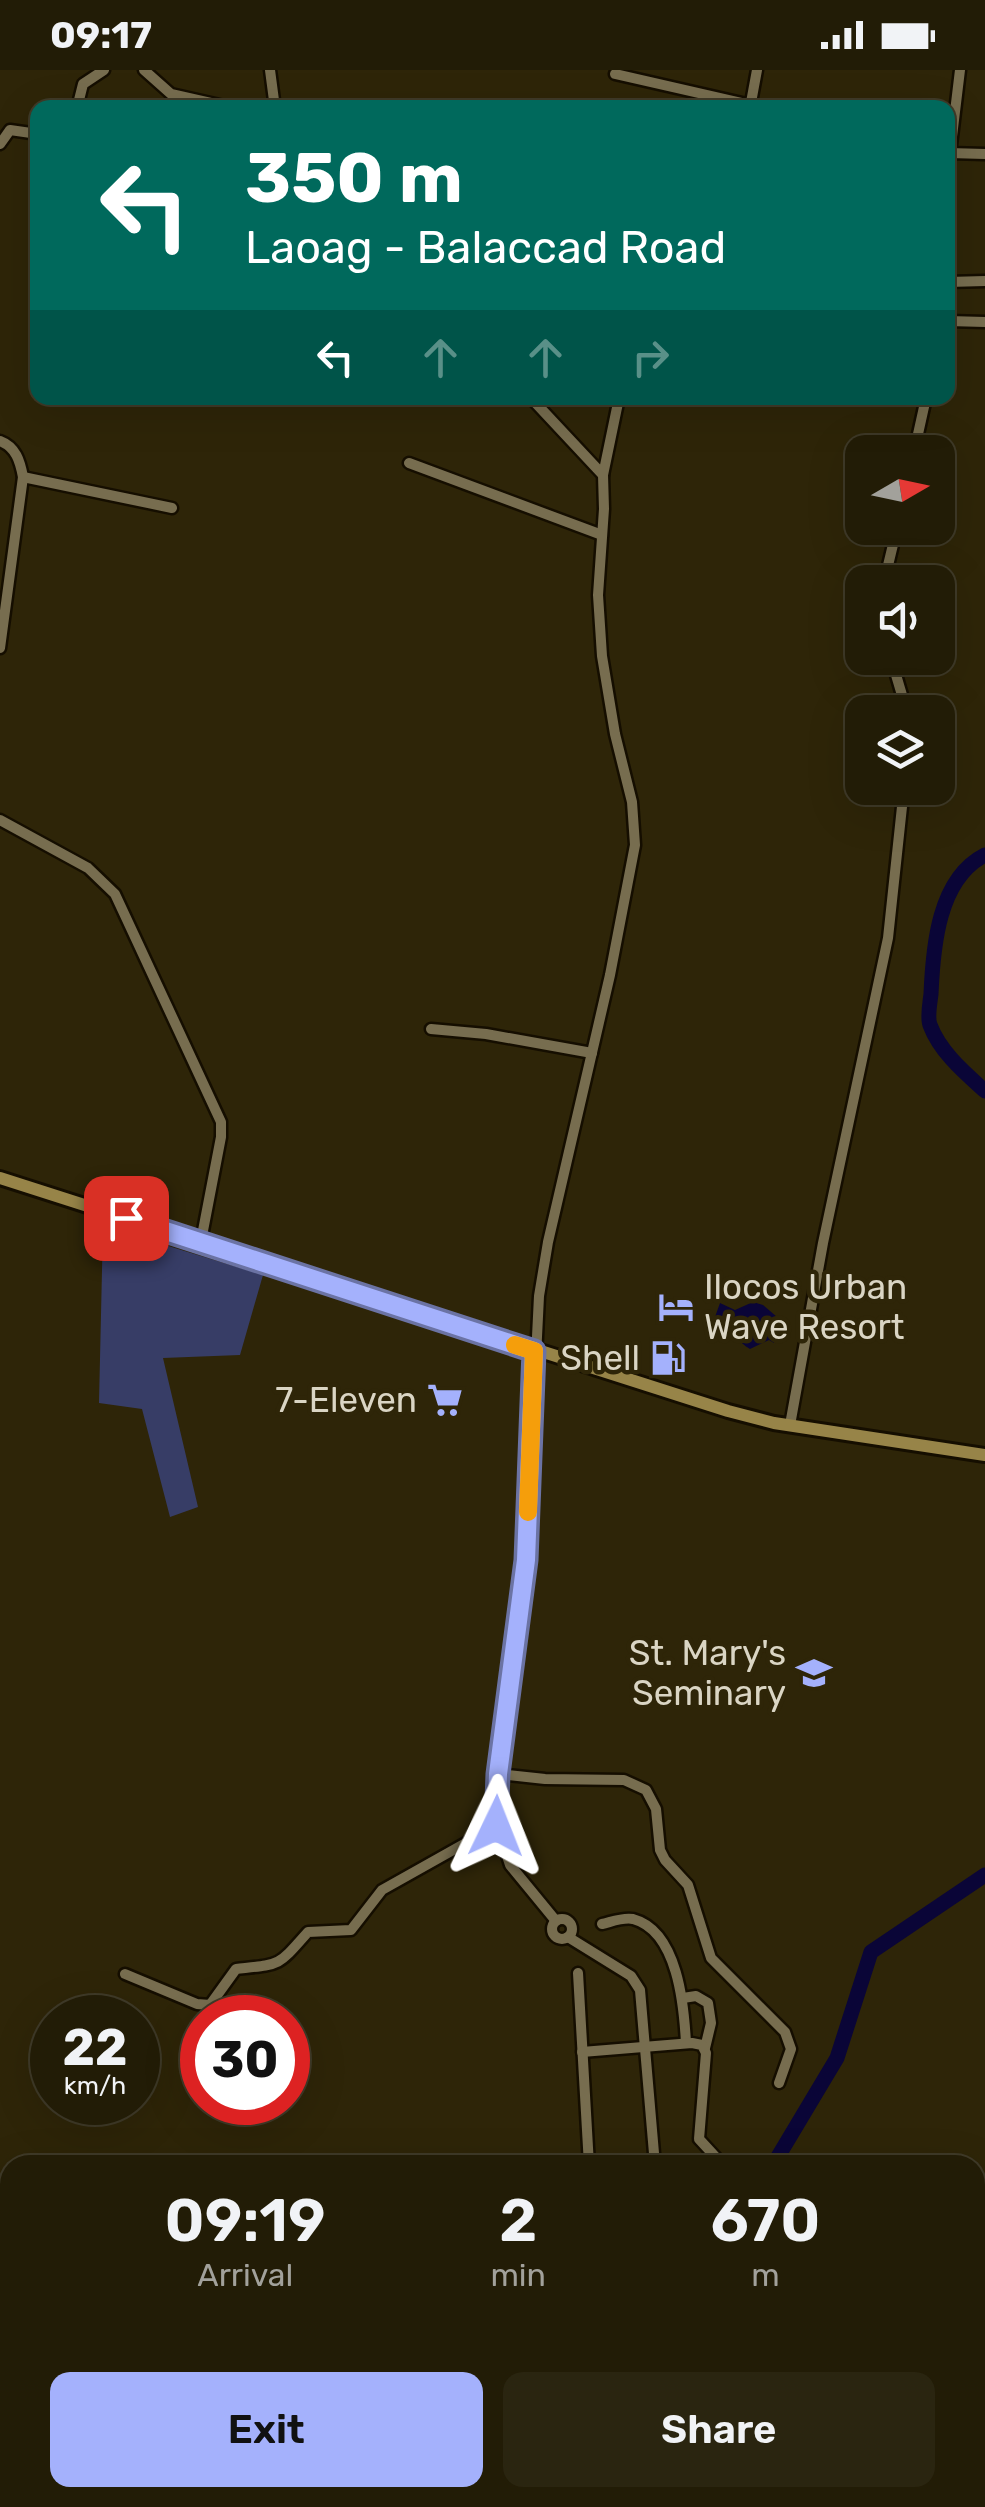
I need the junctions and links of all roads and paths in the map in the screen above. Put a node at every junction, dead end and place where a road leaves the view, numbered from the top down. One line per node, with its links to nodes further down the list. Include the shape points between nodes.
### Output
1 (104, 70): 8 (street, via 83,84)
2 (144, 70): 7 (street)
3 (270, 70): 11 (street)
4 (758, 70): 13 (street)
5 (960, 70): 14 (street)
6 (615, 74): 12 (street)
7 (171, 94): 9 (street); 10 (street)
8 (79, 100)
9 (171, 100)
10 (198, 100)
11 (274, 100)
12 (725, 100)
13 (751, 100)
14 (955, 107)
15 (30, 133): 16 (street, via 10,130)
16 (0, 144)
17 (955, 152): 18 (street)
18 (985, 154)
19 (985, 281): 20 (street)
20 (955, 282)
21 (955, 321): 22 (street)
22 (985, 322)
23 (537, 405): 29 (street)
24 (618, 405): 29 (street)
25 (924, 405): 26 (street)
26 (918, 435)
27 (0, 441): 30 (street, via 16,453)
28 (409, 463): 32 (street)
29 (603, 476): 32 (street)
30 (23, 477): 31 (street); 33 (street)
31 (172, 508)
32 (602, 535): 38 (street, via 602,656 636,845)
33 (3, 599): 34 (street)
34 (0, 648)
35 (902, 805): 42 (street, via 888,938)
36 (0, 820): 40 (street, via 102,878 115,894 220,1122)
37 (431, 1028): 38 (street)
38 (592, 1053): 41 (street, via 548,1242)
39 (0, 1178): 40 (main road)
40 (201, 1241): 41 (main road)
41 (534, 1351): 42 (main road); 44 (street, via 525,1573)
42 (790, 1425): 43 (main road)
43 (985, 1455)
44 (498, 1774): 45 (street); 54 (street, via 624,1780 646,1790 656,1809 660,1850 688,1885 711,1958 789,2040 790,2058)
45 (496, 1826): 48 (street, via 382,1890 352,1930 308,1932 280,1962 236,1969 210,2005); 51 (street, via 510,1865 556,1921 570,1923 568,1937 637,1982)
46 (602, 1924): 49 (street, via 630,1918 656,1936 667,1949)
47 (578, 1973): 53 (street)
48 (125, 1974)
49 (682, 1998): 50 (street); 52 (street, via 708,2003)
50 (686, 2043): 51 (street); 52 (street)
51 (646, 2046): 53 (street); 56 (street)
52 (704, 2048): 57 (street, via 699,2139)
53 (582, 2052): 55 (street)
54 (779, 2083)
55 (588, 2155)
56 (654, 2155)
57 (713, 2155)

